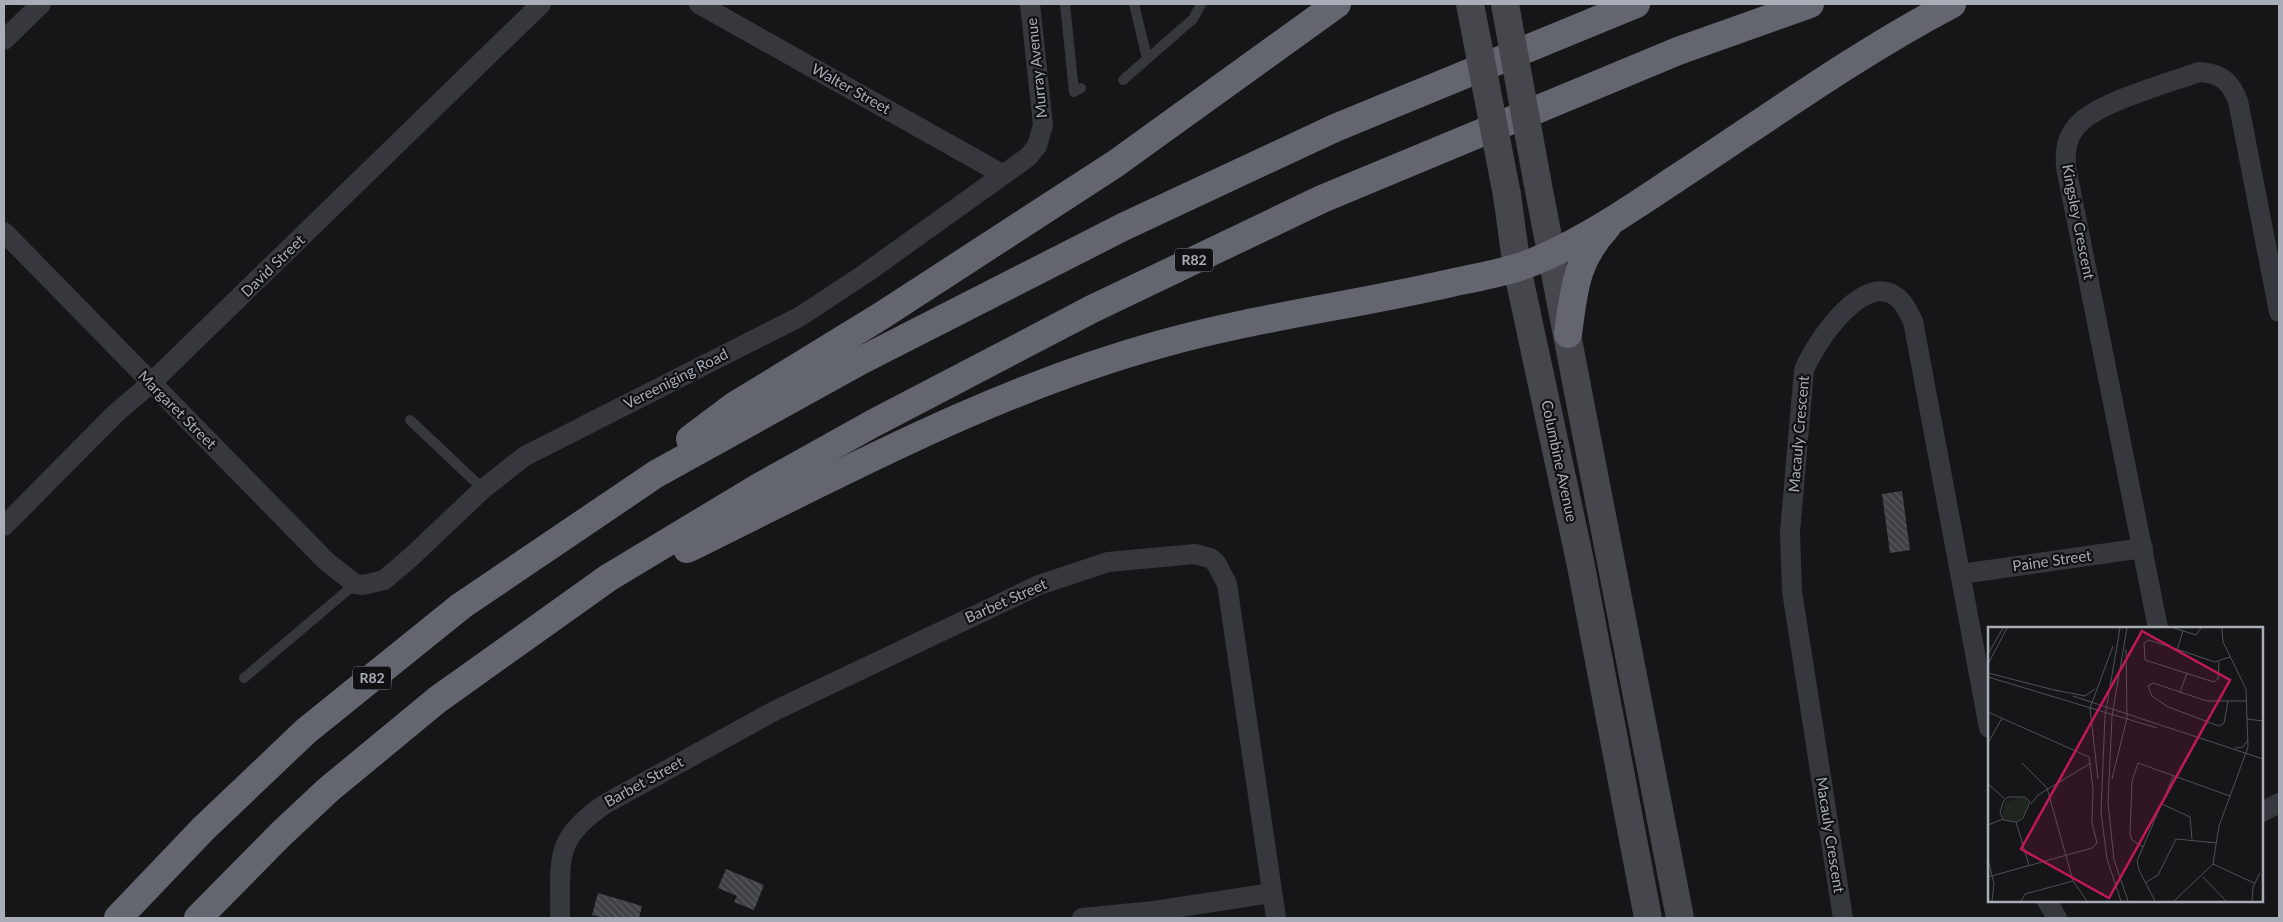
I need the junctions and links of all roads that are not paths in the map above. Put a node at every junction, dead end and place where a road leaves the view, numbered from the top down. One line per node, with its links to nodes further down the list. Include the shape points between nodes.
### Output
1 (41, 4): 14 (street)
2 (541, 4): 25 (street, David Street)
3 (699, 4): 18 (street, Walter Street)
4 (1030, 4): 18 (street, Murray Avenue, via 1042,137 1028,157)
5 (1065, 4): 17 (lane, via 1074,92)
6 (1134, 4): 15 (lane)
7 (1201, 4): 15 (lane, via 1193,19)
8 (1337, 4): 27 (highway, via 1115,164 881,316 734,406 694,434)
9 (1470, 4): 22 (main road, Columbine Avenue, bridge, via 1507,195)
10 (1505, 4): 21 (main road, Columbine Avenue, bridge)
11 (1636, 4): 27 (highway, R82, via 1335,128 1123,227 862,360)
12 (1810, 4): 32 (highway, R82, via 1678,51 1472,135 1322,199 1177,268 872,424 759,487)
13 (1952, 4): 19 (highway, via 1873,48)
14 (4, 40)
15 (1146, 58): 16 (lane)
16 (1123, 80)
17 (1081, 88)
18 (1002, 174): 28 (street, Vereeniging Road, via 801,316 525,456)
19 (1617, 217): 21 (highway); 24 (highway, via 1580,264)
20 (4, 232): 25 (street, Margaret Street)
21 (1552, 252): 22 (highway); 24 (main road, Columbine Avenue)
22 (1517, 268): 32 (highway, via 1222,329 1106,360 957,418 685,550); 46 (main road, Columbine Avenue, via 1580,561)
23 (2279, 312): 30 (street, Kingsley Crescent, via 2238,101 2229,82 2217,75 2200,72 2094,112 2076,126 2068,141 2066,167)
24 (1568, 334): 47 (main road, Columbine Avenue)
25 (150, 384): 29 (street, David Street, via 116,413); 33 (street, Margaret Street, via 326,561)
26 (410, 420): 28 (lane)
27 (656, 474): 41 (highway, R82, via 461,606 306,731 203,829)
28 (483, 489): 33 (street, Vereeniging Road, via 384,580)
29 (4, 526)
30 (2142, 548): 31 (street, Paine Street); 34 (street, Kingsley Crescent)
31 (1960, 574): 36 (street, Macauly Crescent); 48 (street, Macauly Crescent, via 1912,321 1901,300 1892,294 1885,291 1868,294 1859,298 1839,318 1816,346 1804,370 1789,550)
32 (608, 578): 42 (highway, R82, via 437,700 328,790)
33 (355, 584): 35 (lane)
34 (2158, 627)
35 (244, 678)
36 (1988, 723)
37 (2279, 803): 38 (street)
38 (2263, 811)
39 (1272, 893): 43 (street, Barbet Street, via 1228,584 1221,569 1210,558 1182,554 1108,562 1008,598 776,710 605,804 584,818 572,830 565,844 561,862); 44 (street); 45 (street, Barbet Street)
40 (2048, 902): 49 (street)
41 (118, 918)
42 (198, 918)
43 (560, 918)
44 (1082, 918)
45 (1276, 918)
46 (1648, 918)
47 (1680, 918)
48 (1842, 918)
49 (2057, 918)

